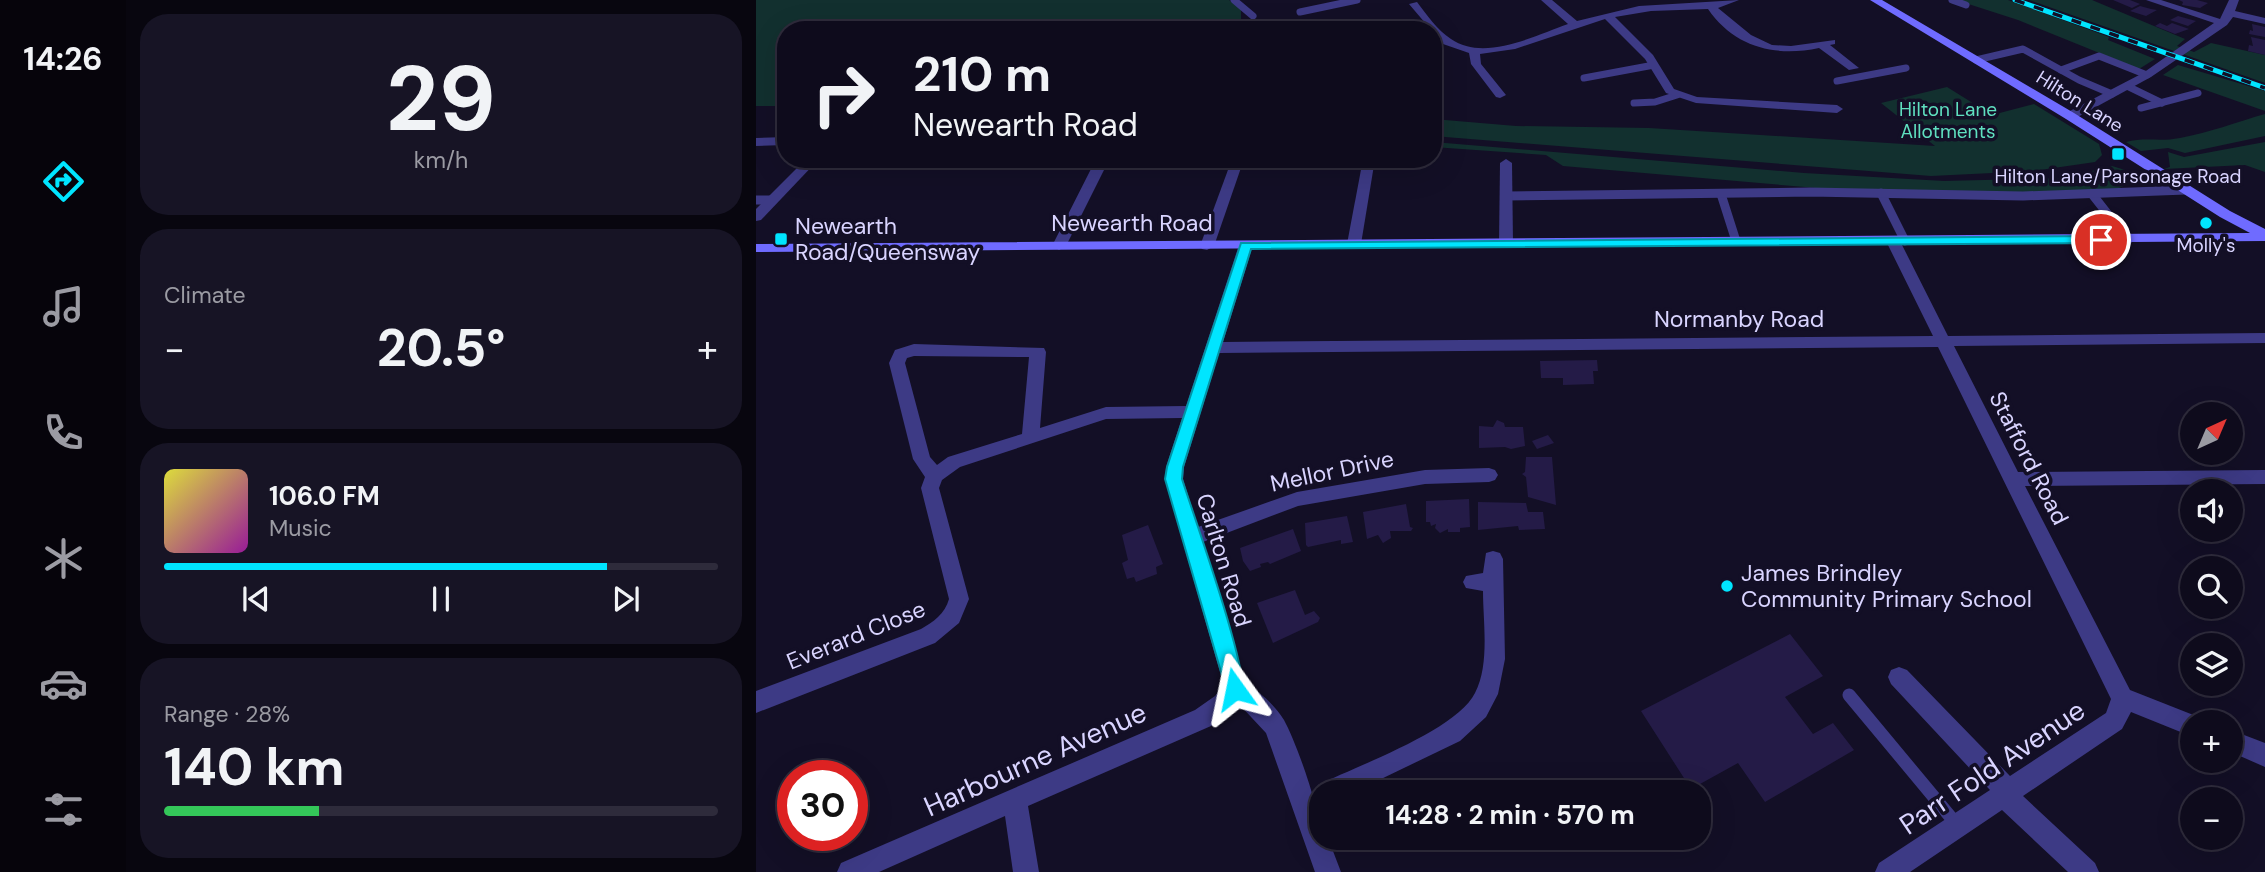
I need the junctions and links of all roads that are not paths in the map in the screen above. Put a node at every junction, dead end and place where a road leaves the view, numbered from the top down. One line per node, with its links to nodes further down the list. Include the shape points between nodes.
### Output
1 (1234, 0): 15 (lane)
2 (1357, 0): 12 (lane)
3 (1546, 0): 19 (street)
4 (1734, 0): 9 (street)
5 (1875, 0): 24 (main road, Hilton Lane)
6 (1952, 0): 10 (lane)
7 (2151, 0): 18 (street)
8 (2234, 0): 13 (street)
9 (1711, 5): 14 (street); 26 (street, via 1717,15 1762,47 1787,50 1826,43)
10 (1966, 5)
11 (1413, 8): 17 (street)
12 (1300, 12)
13 (2230, 13): 16 (street); 18 (street)
14 (1607, 15): 19 (street); 25 (street)
15 (1253, 16)
16 (2265, 20)
17 (1426, 21)
18 (2222, 23): 29 (street)
19 (1575, 25): 23 (street, via 1500,50)
20 (1442, 38): 21 (street)
21 (1449, 45): 22 (street); 23 (street)
22 (1442, 48)
23 (1474, 51): 34 (street, via 1474,60)
24 (1976, 60): 28 (lane, via 2023,49); 42 (main road, Hilton Lane)
25 (1654, 65): 31 (lane); 37 (street, via 1664,85)
26 (1853, 68): 30 (lane)
27 (1906, 68): 30 (lane)
28 (2061, 70): 29 (lane, via 2099,56); 36 (lane)
29 (2147, 75): 33 (street)
30 (1864, 76): 32 (lane)
31 (1584, 78)
32 (1837, 81)
33 (2127, 86): 36 (street); 39 (lane)
34 (1501, 90)
35 (2198, 93): 39 (lane)
36 (2112, 94): 42 (street)
37 (1677, 95): 38 (lane); 41 (street)
38 (1634, 103)
39 (2162, 103): 40 (lane)
40 (2141, 108)
41 (1837, 109)
42 (2070, 116): 50 (main road, Hilton Lane)
43 (777, 141): 44 (street)
44 (756, 142)
45 (1505, 163): 54 (street)
46 (804, 168): 56 (street)
47 (1099, 168): 65 (street)
48 (1235, 168): 66 (street)
49 (1367, 168): 63 (street)
50 (2186, 190): 53 (lane); 58 (main road, Hilton Lane)
51 (1881, 193): 52 (lane); 53 (lane); 61 (lane)
52 (1721, 194): 54 (lane); 60 (lane)
53 (2092, 194): 59 (lane)
54 (1506, 196): 62 (street)
55 (756, 200): 56 (lane)
56 (773, 200): 57 (street)
57 (756, 217)
58 (2265, 236): 59 (main road, Newearth Road)
59 (2129, 240): 61 (main road, Newearth Road)
60 (1736, 241): 61 (main road, Newearth Road); 62 (main road, Newearth Road)
61 (1899, 241): 69 (street, Stafford Road)
62 (1506, 243): 63 (main road, Newearth Road)
63 (1354, 244): 64 (main road, Newearth Road)
64 (1245, 245): 66 (main road, Newearth Road); 70 (street, Carlton Road)
65 (1059, 246): 66 (main road, Newearth Road); 67 (main road, Newearth Road)
66 (1207, 246)
67 (756, 248)
68 (2265, 338): 69 (street, Normanby Road)
69 (1942, 341): 70 (street, Normanby Road); 76 (street, Stafford Road)
70 (1213, 348): 71 (street, Carlton Road)
71 (1193, 412): 72 (street, via 1106,413); 77 (street, Carlton Road, via 1174,479)
72 (1030, 438): 74 (street, via 954,462); 74 (street, Everard Close, via 1038,352 901,354 897,363 922,459)
73 (1489, 475): 77 (street, Mellor Drive, via 1425,477 1297,499)
74 (935, 476): 83 (street, Everard Close, via 930,488 959,599 950,619 928,636)
75 (2265, 477): 76 (street)
76 (2012, 479): 82 (street, Stafford Road)
77 (1190, 538): 80 (street, Carlton Road)
78 (1486, 574): 87 (street, via 1492,676 1478,709 1452,733)
79 (1899, 677): 89 (street)
80 (1235, 689): 88 (street, via 1252,699 1275,726); 90 (street, Harbourne Avenue, via 1223,705 1203,718)
81 (1849, 695): 91 (lane)
82 (2122, 698): 84 (street); 89 (street, Parr Fold Avenue, via 2122,710 2114,720)
83 (756, 702)
84 (2180, 721)
85 (2243, 746): 86 (street)
86 (2265, 755)
87 (1353, 780)
88 (1309, 791)
89 (2006, 793): 91 (street, Parr Fold Avenue); 97 (street)
90 (1015, 800): 93 (street, Harbourne Avenue); 94 (street)
91 (1958, 825): 96 (street, Parr Fold Avenue)
92 (1323, 850): 95 (street)
93 (850, 872)
94 (1026, 872)
95 (1328, 872)
96 (1888, 872)
97 (2086, 872)

